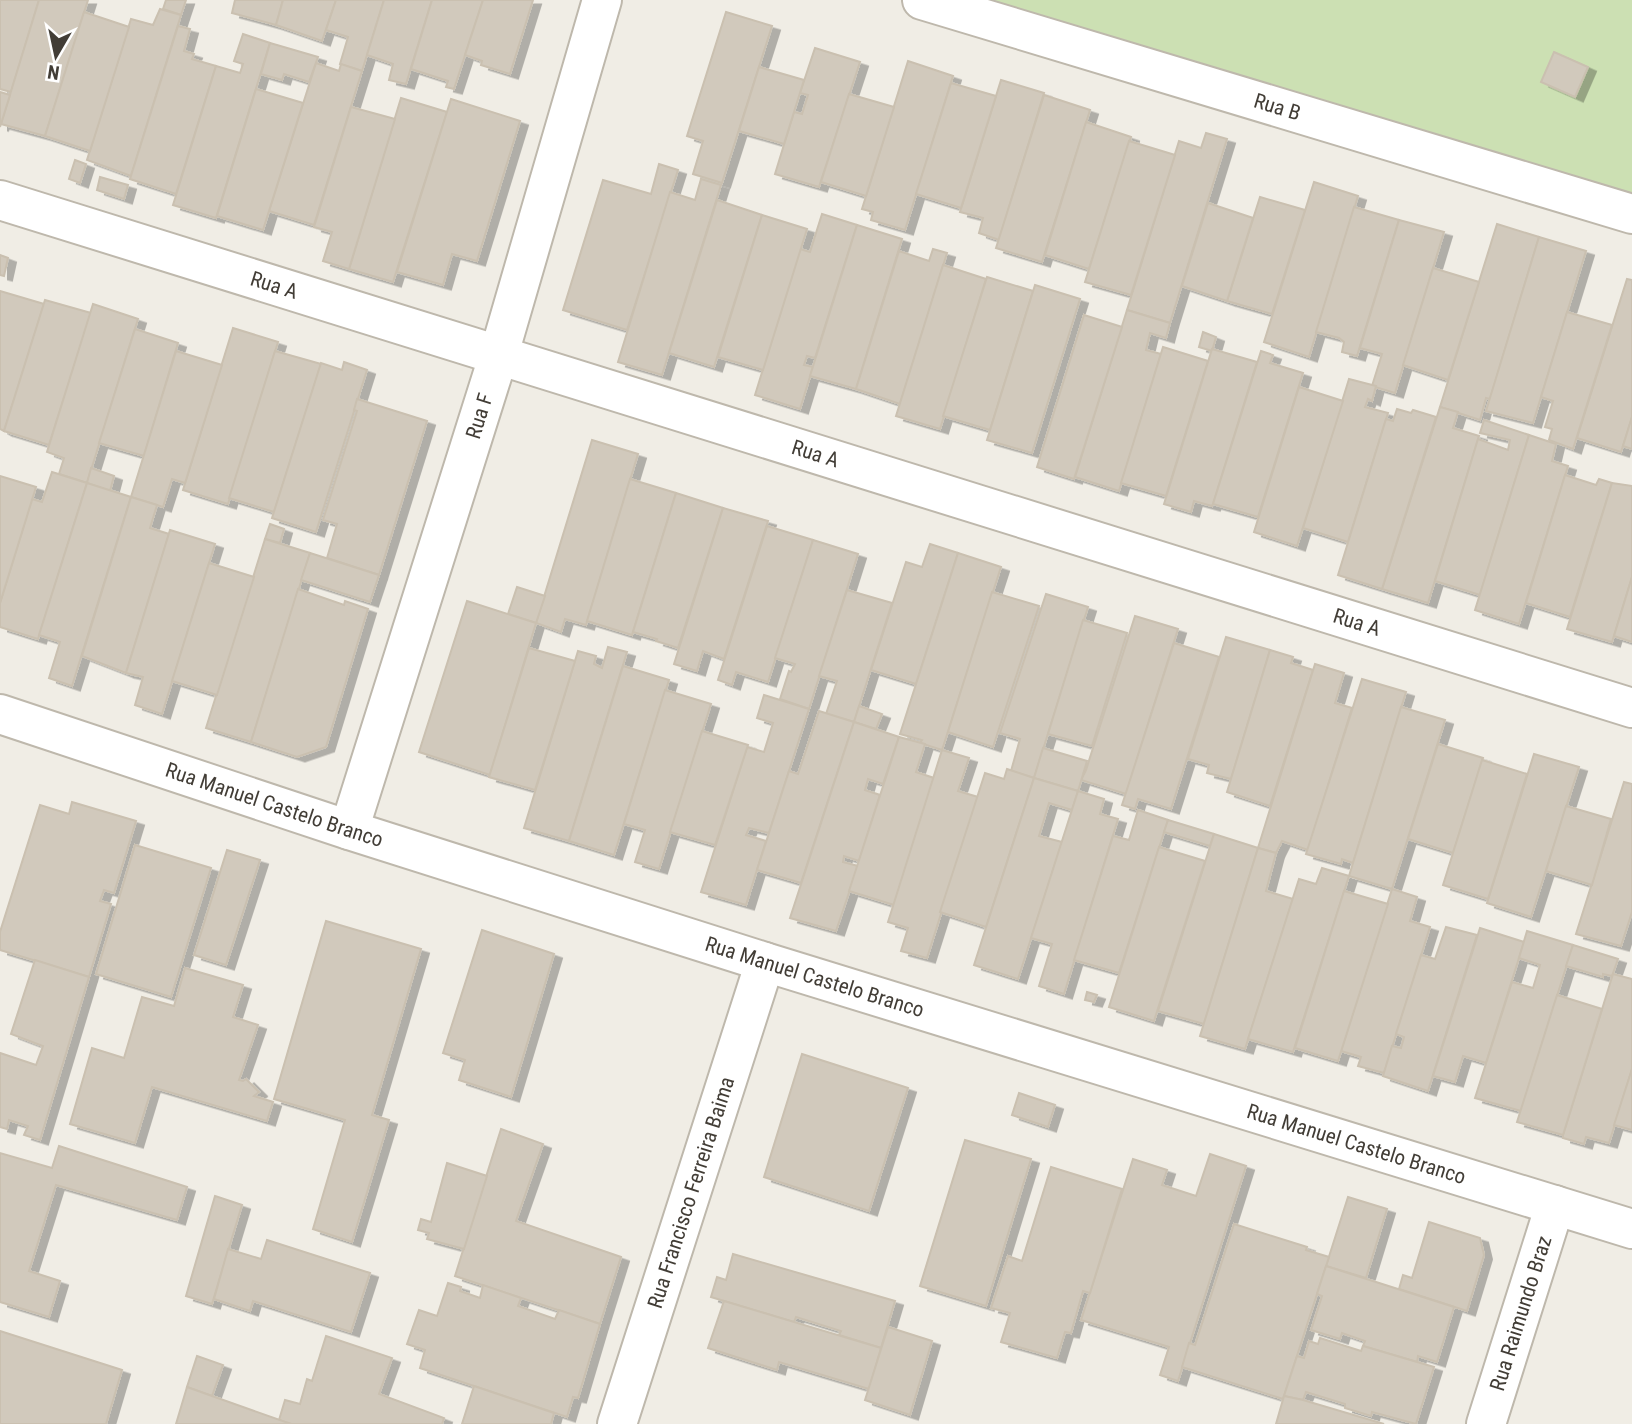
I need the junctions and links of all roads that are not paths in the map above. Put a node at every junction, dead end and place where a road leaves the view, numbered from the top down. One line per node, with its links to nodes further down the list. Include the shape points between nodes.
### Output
1 (602, 0): 5 (street, Rua F)
2 (922, 0): 4 (street, Rua B)
3 (0, 200): 5 (street, Rua A)
4 (1632, 214)
5 (499, 354): 6 (street, Rua A); 8 (street, Rua F)
6 (1632, 708)
7 (0, 714): 8 (street, Rua Manuel Castelo Branco)
8 (349, 830): 9 (street, Rua Manuel Castelo Branco)
9 (765, 962): 10 (street, Rua Manuel Castelo Branco); 12 (street, Rua Francisco Ferreira Baima)
10 (1555, 1205): 11 (street, Rua Manuel Castelo Branco); 13 (street, Rua Raimundo Braz)
11 (1632, 1228)
12 (617, 1424)
13 (1486, 1424)

